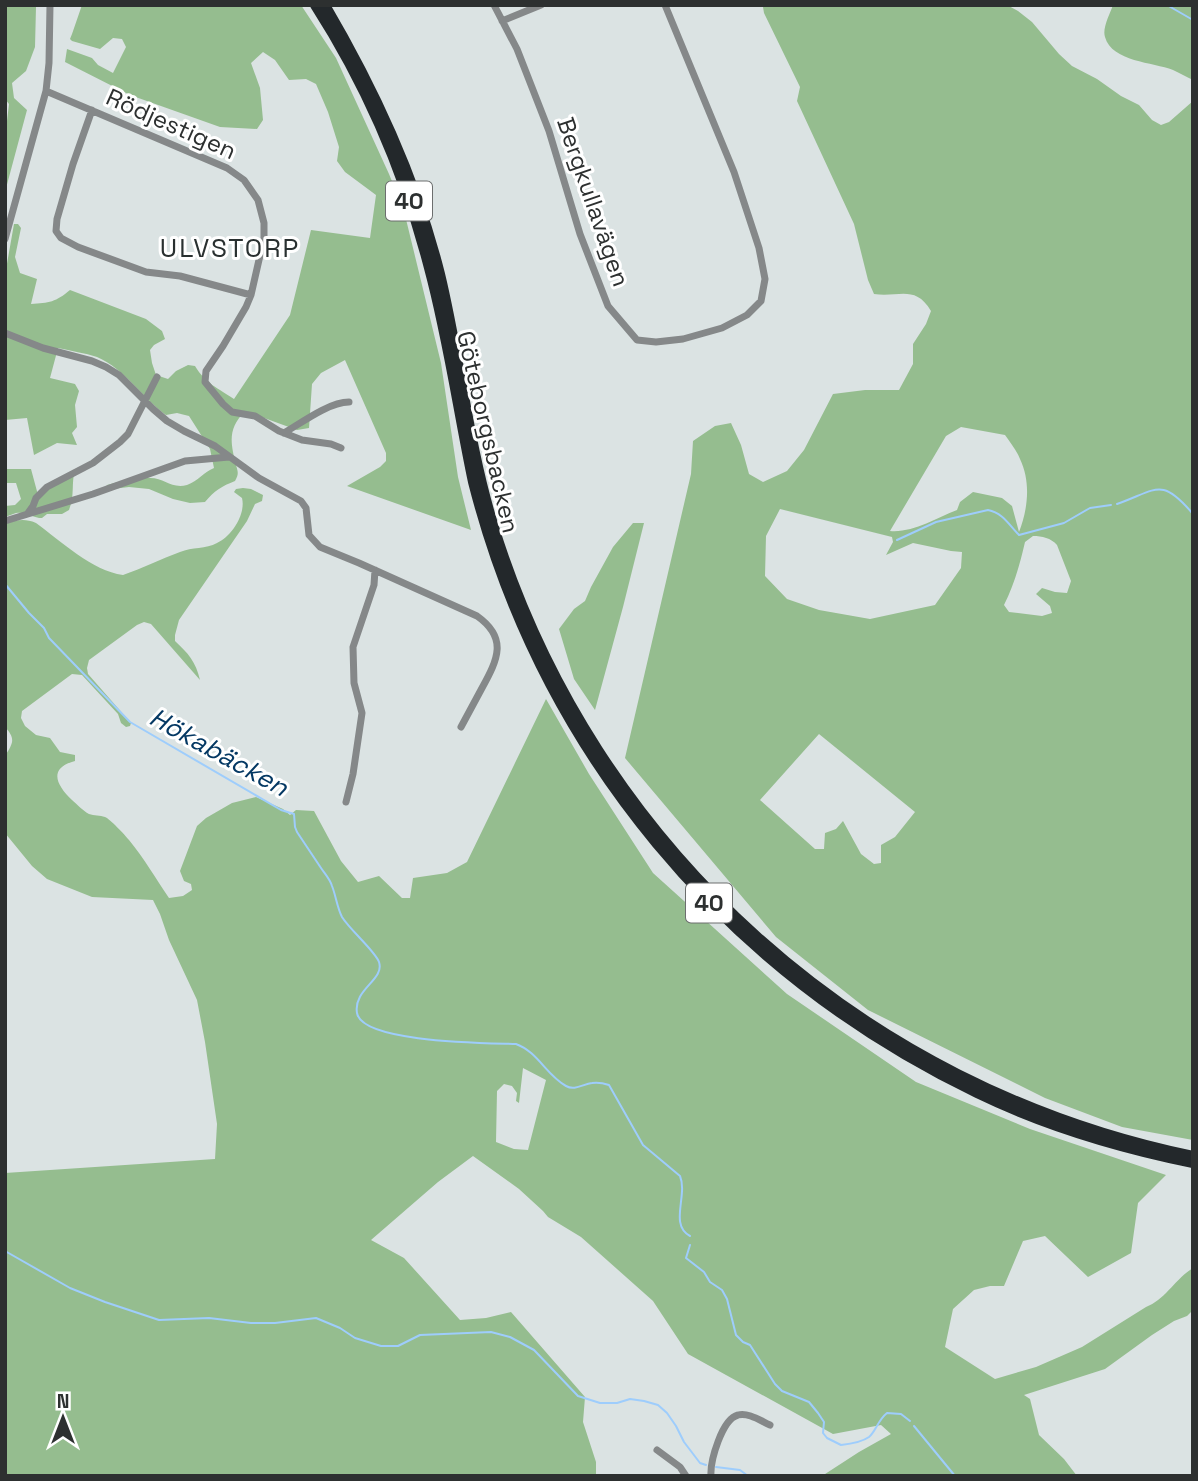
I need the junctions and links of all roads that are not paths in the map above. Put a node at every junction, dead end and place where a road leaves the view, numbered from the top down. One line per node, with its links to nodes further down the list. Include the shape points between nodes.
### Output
1 (50, 5): 8 (street)
2 (315, 5): 25 (highway, Göteborgsbacken / 40, via 366,96 409,199 430,269 476,490 506,584 550,681 613,788 681,873 753,945 836,1011 888,1045 1025,1114 1122,1146)
3 (325, 5): 24 (highway, Göteborgsbacken / 40, via 395,139 417,197 446,300 482,484 514,582 572,706 639,810 682,863 748,929 808,980 892,1037 1028,1106)
4 (494, 5): 7 (street, Bergkullavägen)
5 (541, 5): 7 (street)
6 (665, 5): 7 (street, Bergkullavägen, via 734,172 765,279 761,301 747,316 722,328 656,342 637,340 608,306 580,234 550,131)
7 (502, 21)
8 (46, 91): 9 (street, Rödjestigen); 10 (street)
9 (92, 110): 11 (street, Rödjestigen, via 227,168 244,180 258,200 264,223); 11 (street, via 57,219 61,238 146,272)
10 (5, 239)
11 (251, 295): 16 (street, Rödjestigen, via 206,371 205,382 232,412 255,416)
12 (5, 332): 14 (street, via 106,367)
13 (157, 377): 14 (street)
14 (145, 401): 18 (street, via 167,421); 19 (street, via 120,442 93,463 47,487)
15 (349, 402): 16 (street)
16 (285, 433): 17 (street)
17 (341, 448)
18 (230, 457): 19 (street, via 185,461); 21 (street, via 301,501 309,535 320,547)
19 (28, 513): 20 (street)
20 (5, 521)
21 (375, 570): 22 (street, via 477,616 491,628 498,644 496,663); 23 (street, via 353,647 354,683 362,713)
22 (461, 727)
23 (346, 802)
24 (1193, 1156)
25 (1193, 1163)
26 (770, 1425): 29 (street, via 743,1414 733,1417 715,1452)
27 (657, 1450): 28 (street)
28 (686, 1476)
29 (711, 1476)

